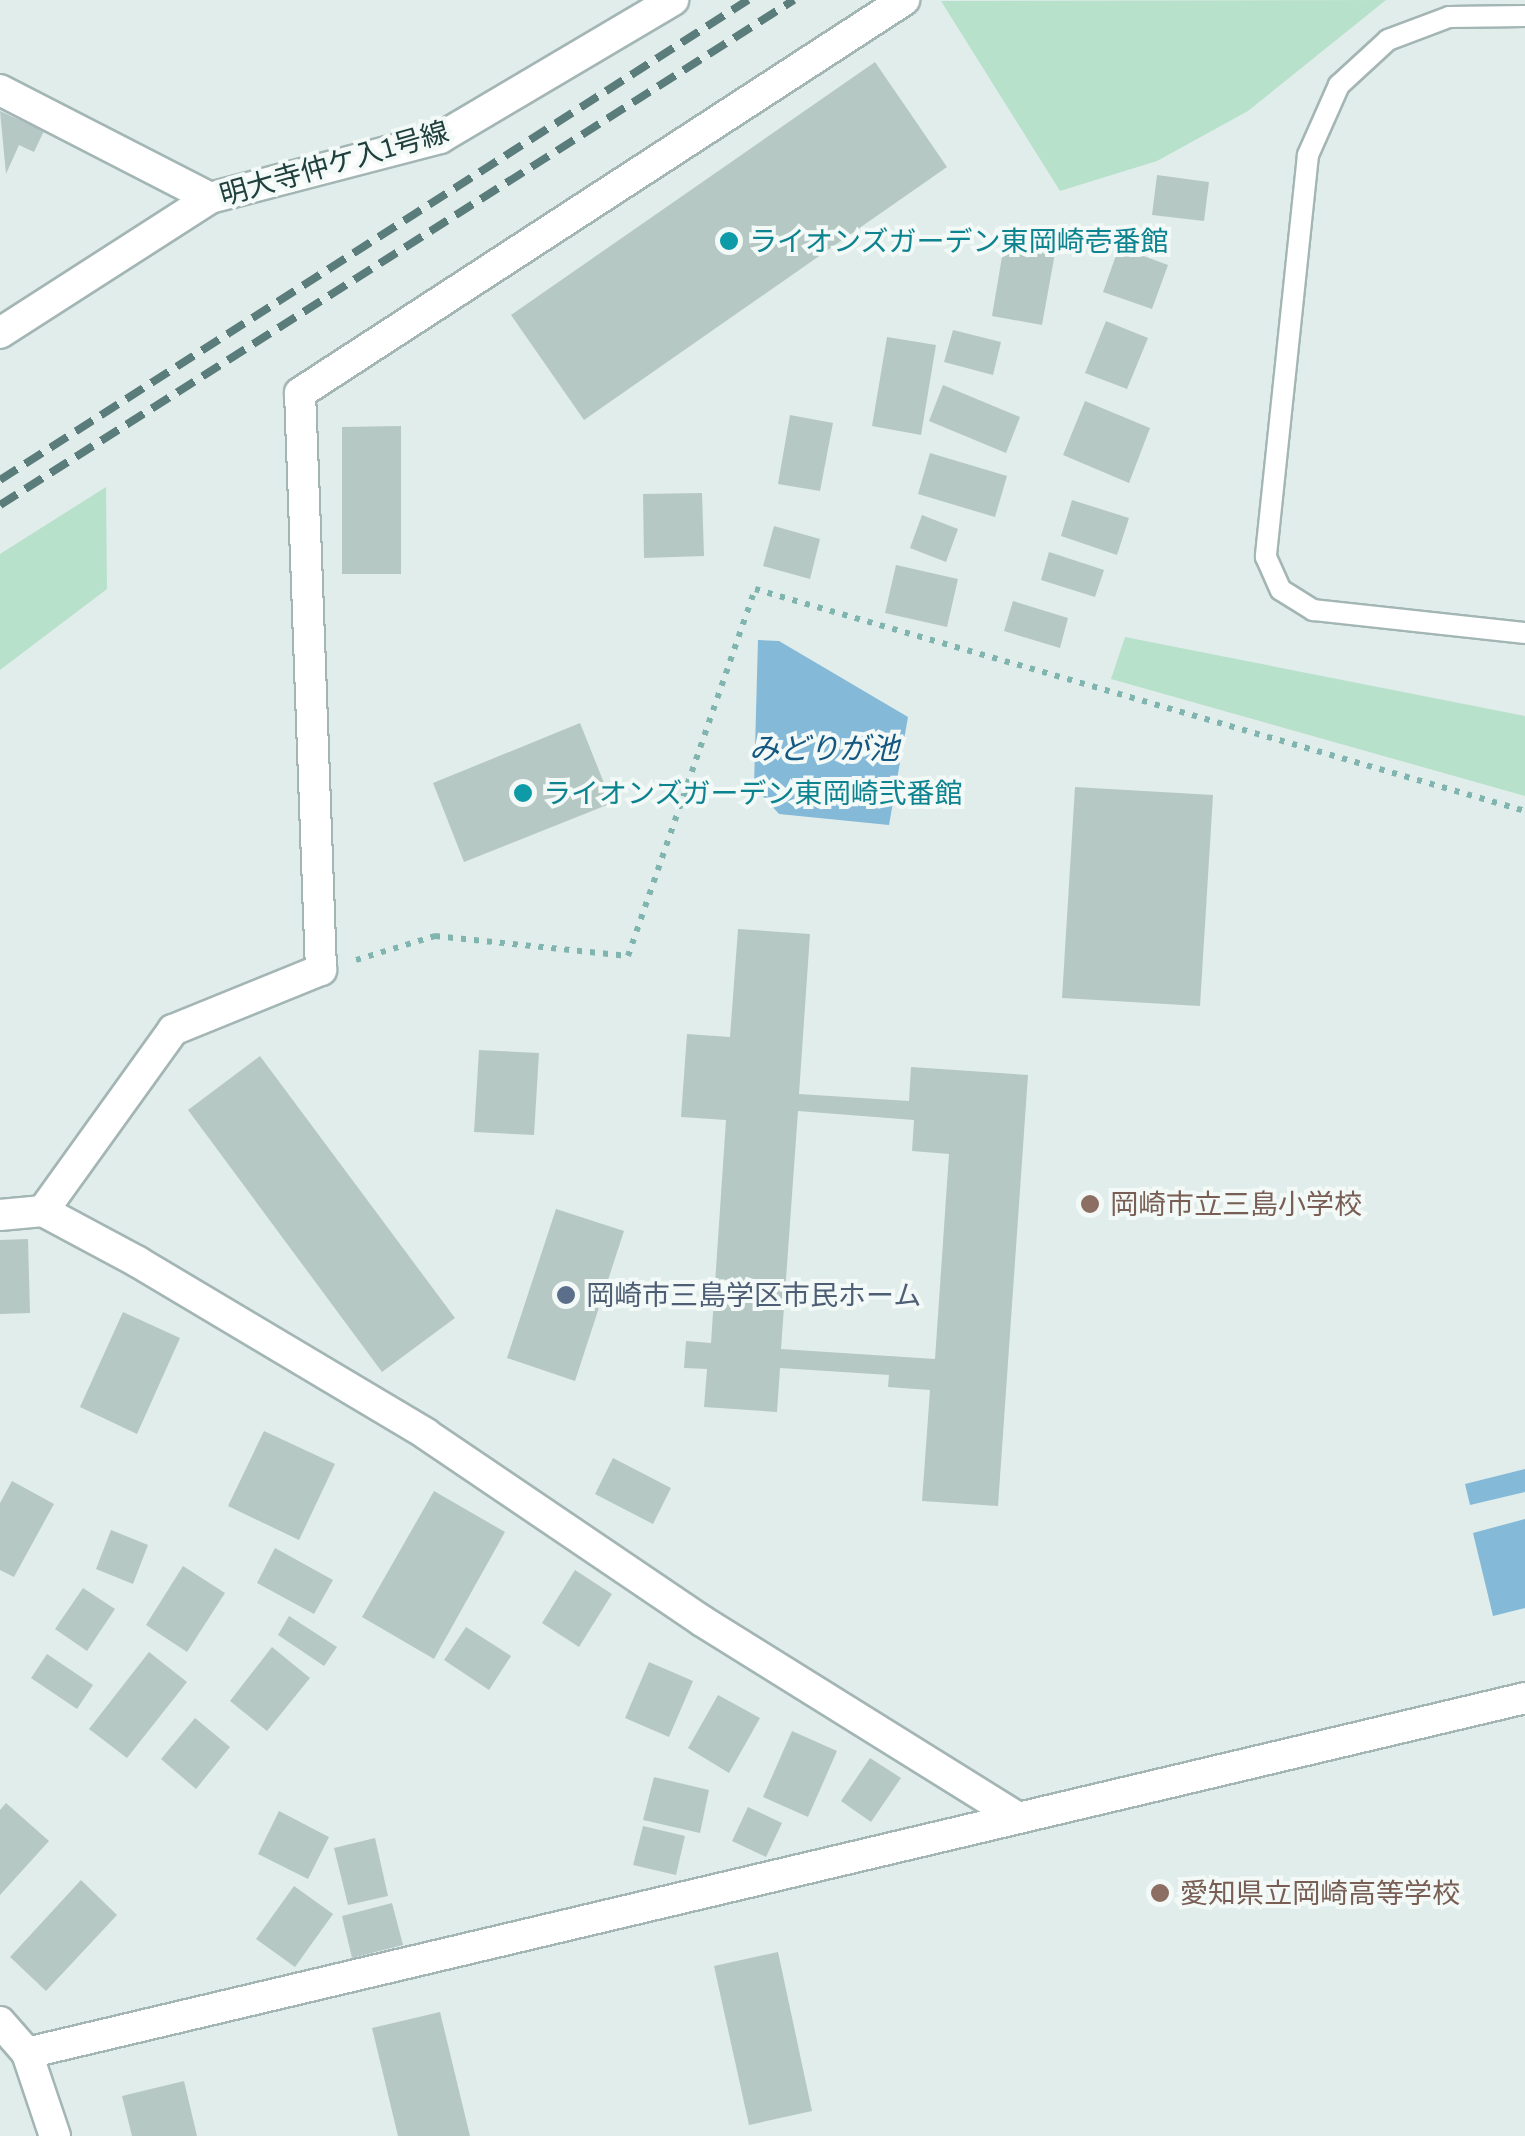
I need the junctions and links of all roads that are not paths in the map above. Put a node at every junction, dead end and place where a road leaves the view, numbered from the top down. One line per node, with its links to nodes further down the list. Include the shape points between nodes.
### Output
1 (673, 0): 5 (street, 明大寺仲ケ入1号線, via 440,138)
2 (904, 0): 8 (street, via 300,393 321,970 173,1030)
3 (1525, 16): 7 (lane, via 1449,17 1388,40 1339,85 1308,155 1266,557 1281,590 1313,610)
4 (0, 90): 5 (street)
5 (210, 198): 6 (street, 明大寺仲ケ入1号線)
6 (0, 333)
7 (1525, 633)
8 (43, 1211): 9 (street); 11 (street, via 426,1434 702,1621)
9 (0, 1215)
10 (1525, 1698): 11 (street)
11 (1014, 1815): 13 (street)
12 (0, 2022): 13 (street)
13 (27, 2053): 14 (street)
14 (55, 2136)

